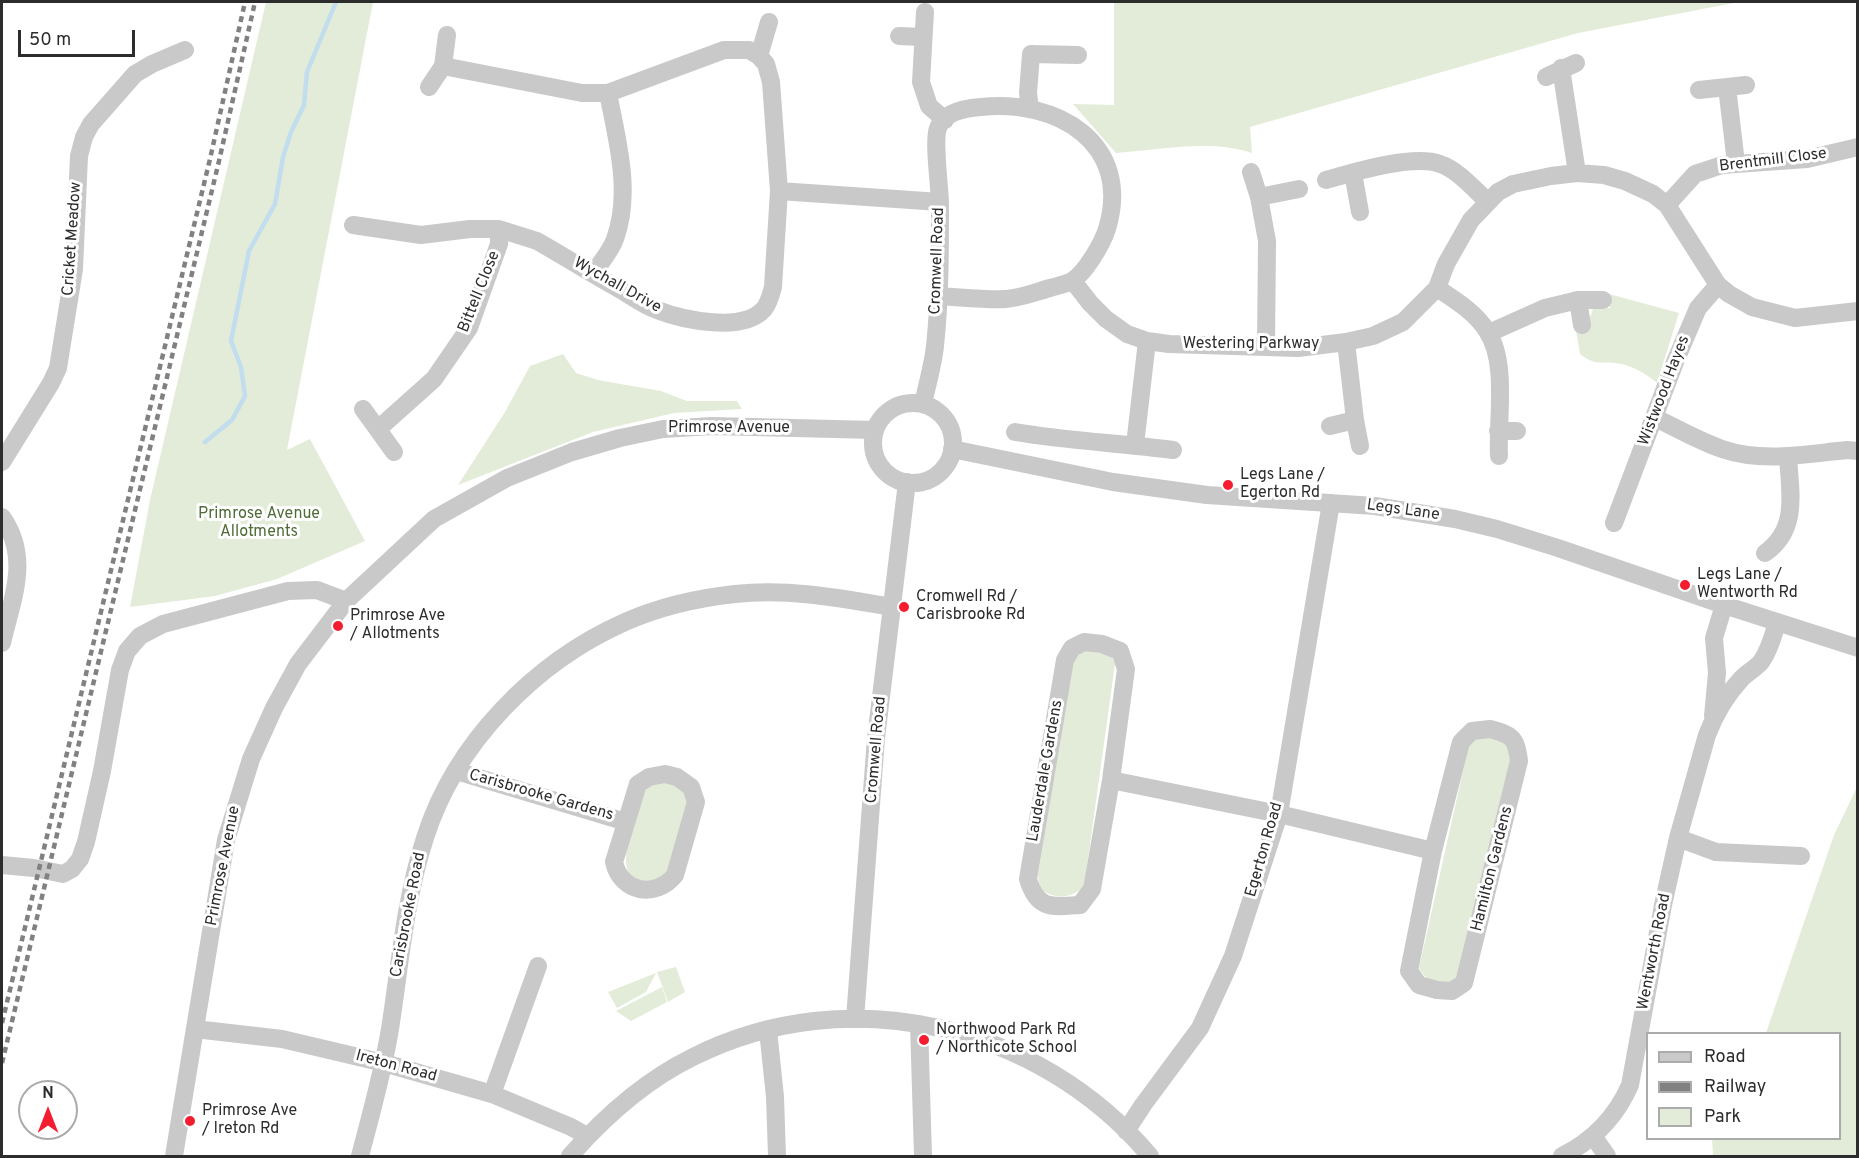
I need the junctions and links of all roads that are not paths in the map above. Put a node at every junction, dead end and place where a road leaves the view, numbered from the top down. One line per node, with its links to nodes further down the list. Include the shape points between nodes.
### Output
1 (925, 12): 5 (street)
2 (769, 22): 8 (street)
3 (447, 35): 9 (street)
4 (899, 36): 5 (street)
5 (923, 38): 17 (street, via 921,82 929,106)
6 (185, 50): 64 (street, Cricket Meadow, via 135,74 84,137 79,156 74,268 58,368)
7 (1078, 55): 16 (street, via 1032,54)
8 (759, 56): 15 (street, via 749,50 724,50); 25 (street, Wychall Drive, via 766,64 771,82)
9 (443, 66): 12 (street); 15 (street, via 582,93)
10 (1561, 69): 22 (street)
11 (1746, 85): 13 (street)
12 (429, 87)
13 (1727, 87): 14 (street); 19 (street)
14 (1699, 90)
15 (608, 93): 33 (street, via 622,168 622,215 615,242)
16 (1030, 109): 17 (street, via 986,106 964,109); 34 (street, via 1079,130 1101,151 1108,167 1113,202 1102,245)
17 (947, 117): 28 (street, Cromwell Road, via 938,127)
18 (1857, 147): 19 (street, Brentmill Close, via 1806,159)
19 (1736, 163): 29 (street, Brentmill Close, via 1695,174)
20 (1251, 172): 26 (street)
21 (1353, 173): 23 (street); 27 (street, via 1418,160 1440,164 1458,174); 30 (street)
22 (1577, 173): 27 (street, Westering Parkway, via 1513,184); 29 (street, Westering Parkway, via 1625,181)
23 (1326, 180)
24 (1299, 189): 26 (street)
25 (779, 191): 28 (street); 33 (street, Wychall Drive, via 773,287 764,308 754,316 723,322 675,316 655,310)
26 (1259, 197): 45 (street, via 1267,241)
27 (1487, 201): 36 (street, Westering Parkway, via 1471,220)
28 (940, 202): 37 (street, Cromwell Road)
29 (1666, 205): 35 (street, Westering Parkway)
30 (1360, 212)
31 (354, 225): 32 (street, Wychall Drive, via 421,235)
32 (499, 229): 33 (street, Wychall Drive, via 537,241); 51 (street, Bittell Close, via 499,244 468,328 434,379)
33 (593, 274)
34 (1073, 281): 37 (street, via 1007,299); 43 (street, Westering Parkway, via 1106,319 1127,334)
35 (1718, 285): 40 (street, Westering Parkway, via 1752,308 1794,318); 48 (street, Wistwood Hayes, via 1698,308)
36 (1437, 288): 42 (street, via 1475,316); 44 (street, Westering Parkway, via 1403,322 1373,336)
37 (938, 296): 46 (street, Cromwell Road, via 935,348)
38 (1578, 300): 39 (street); 41 (street); 42 (street, via 1545,308)
39 (1603, 300)
40 (1857, 311)
41 (1582, 325)
42 (1489, 333): 53 (street, via 1499,372)
43 (1147, 341): 45 (street, Westering Parkway); 56 (street)
44 (1346, 342): 45 (street, Westering Parkway); 49 (street)
45 (1266, 347)
46 (923, 404): 52 (street, via 908,403 894,408 882,417); 58 (street, via 943,416 949,426)
47 (363, 409): 51 (street)
48 (1654, 418): 63 (street, via 1723,449 1751,456); 68 (street, Wistwood Hayes, via 1630,505)
49 (1355, 420): 50 (street); 57 (street)
50 (1330, 426)
51 (378, 429): 61 (street)
52 (875, 430): 65 (street, via 876,458 888,474); 70 (street, Primrose Avenue, via 723,426 663,429 572,452 507,478 434,519)
53 (1498, 431): 54 (street); 62 (street)
54 (1517, 431)
55 (1015, 432): 56 (street)
56 (1135, 445): 59 (street)
57 (1360, 446)
58 (952, 449): 65 (street, via 947,464 936,475); 66 (street, Legs Lane, via 1113,482 1207,495)
59 (1173, 450)
60 (1857, 451): 63 (street)
61 (394, 452)
62 (1499, 456)
63 (1788, 456): 69 (street, via 1791,509 1785,532 1787,543)
64 (2, 462)
65 (907, 482): 72 (street, Cromwell Road)
66 (1331, 503): 71 (street, Legs Lane, via 1413,511 1497,529); 81 (street, Egerton Road)
67 (2, 517): 76 (street, via 18,554 18,575)
68 (1614, 523)
69 (1765, 553)
70 (346, 602): 86 (street, via 317,590 288,591 163,624 140,636 127,651 120,670 102,771 80,859 63,874); 90 (street, Primrose Avenue, via 298,664 251,759 226,840)
71 (1724, 605): 73 (street, Legs Lane); 78 (street, Wentworth Road, via 1714,638 1717,673)
72 (892, 607): 79 (street, Carisbrooke Road, via 826,596 737,594 698,599 626,622 534,678 493,719); 88 (street, Cromwell Road, via 876,738)
73 (1778, 623): 74 (street, Legs Lane); 78 (street, Wentworth Road, via 1760,663 1743,678)
74 (1838, 641): 75 (street, Legs Lane); 77 (street, Legs Lane)
75 (1857, 641)
76 (2, 643)
77 (1857, 648)
78 (1712, 721): 83 (street, Wentworth Road)
79 (456, 771): 82 (street, Carisbrooke Gardens); 92 (street, Carisbrooke Road, via 425,835 414,873)
80 (1111, 780): 80 (street, Lauderdale Gardens, via 1126,669 1119,651 1084,642 1072,648 1065,660 1028,879 1032,894 1043,904 1080,905 1092,889); 81 (street)
81 (1279, 814): 84 (street); 94 (street, Egerton Road, via 1233,956 1200,1028)
82 (626, 822): 82 (street, Carisbrooke Gardens, via 638,783 649,777 665,774 691,787 696,802 675,875 669,883 640,890 622,879 614,862)
83 (1678, 838): 85 (street, via 1716,852); 96 (street, Wentworth Road, via 1633,1076 1622,1104)
84 (1432, 851): 84 (street, Hamilton Gardens, via 1461,742 1472,731 1490,729 1506,734 1517,744 1519,761 1464,983 1452,991 1419,985 1409,971)
85 (1801, 856)
86 (4, 865)
87 (538, 966): 93 (street)
88 (855, 1019): 89 (street); 91 (street, via 814,1021)
89 (919, 1024): 94 (street, via 966,1035 1026,1058 1080,1092); 101 (street)
90 (195, 1029): 92 (street, Ireton Road, via 282,1040); 97 (street, Primrose Avenue)
91 (768, 1030): 95 (street, via 722,1044 675,1068 625,1101); 100 (street)
92 (384, 1063): 93 (street, Ireton Road); 98 (street, Carisbrooke Road)
93 (492, 1094): 95 (street, Ireton Road)
94 (1126, 1131): 102 (street)
95 (587, 1136): 99 (street)
96 (1593, 1136): 103 (street, Wentworth Road); 104 (street)
97 (174, 1156)
98 (360, 1156)
99 (570, 1156)
100 (777, 1156)
101 (923, 1156)
102 (1149, 1156)
103 (1562, 1156)
104 (1608, 1156)

